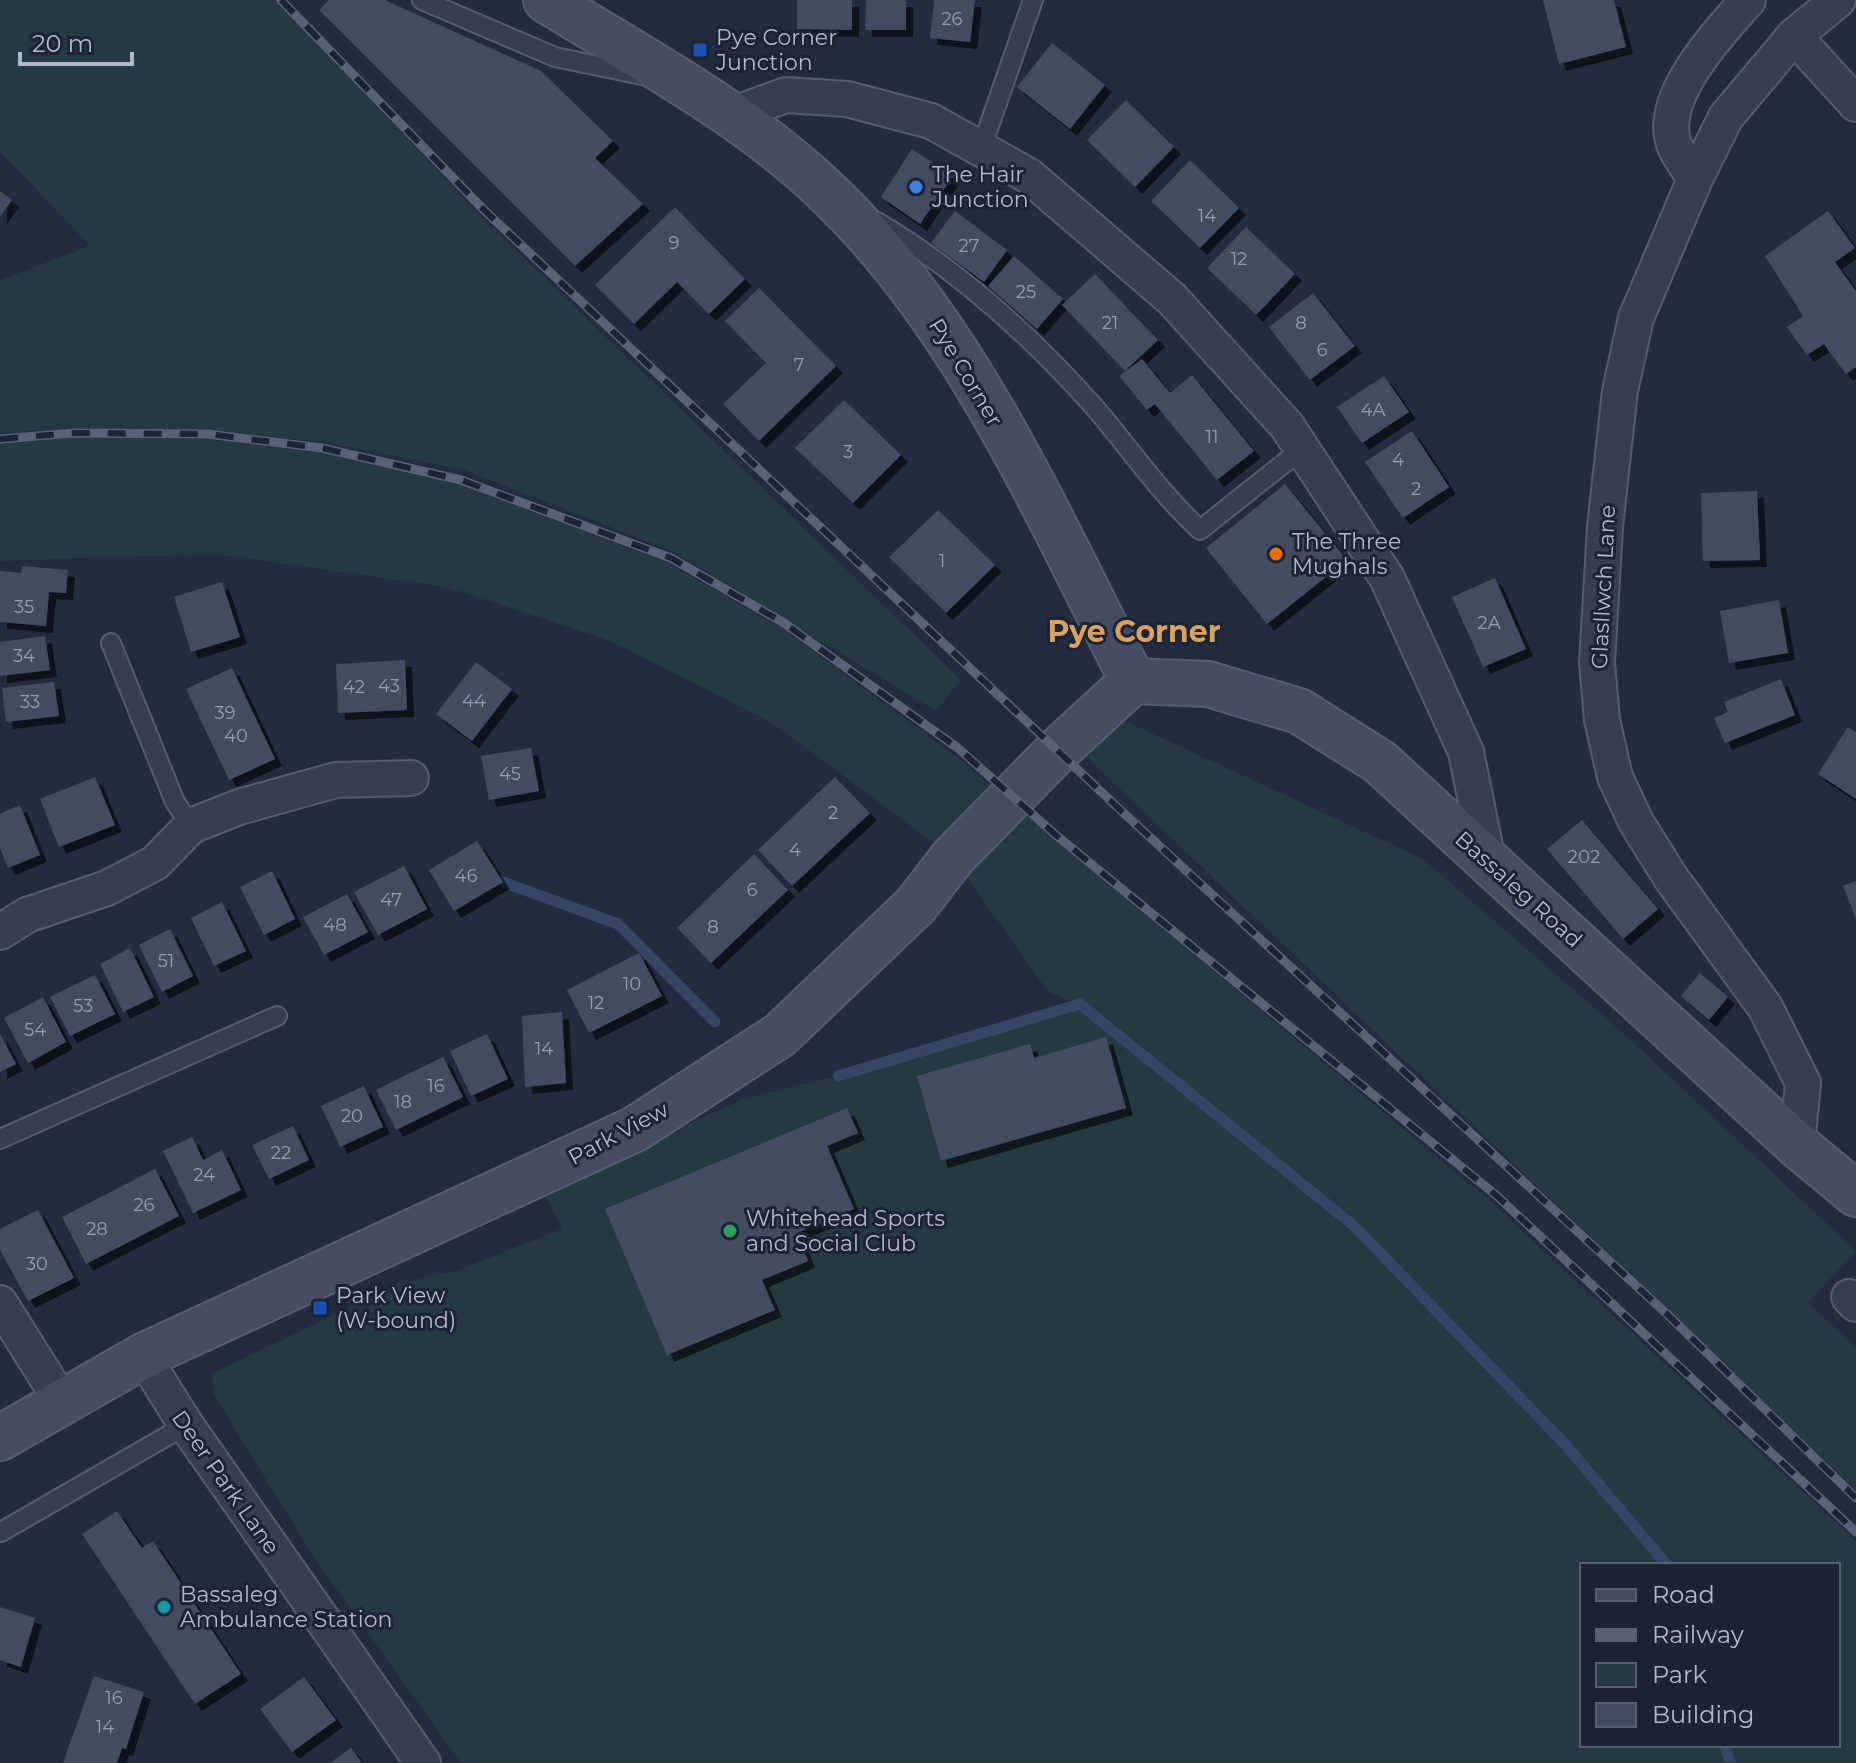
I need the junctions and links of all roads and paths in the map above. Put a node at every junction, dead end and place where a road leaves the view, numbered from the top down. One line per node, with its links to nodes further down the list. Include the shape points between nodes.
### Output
1 (422, 0): 7 (lane, via 555,57)
2 (546, 0): 7 (street, Pye Corner)
3 (1033, 0): 10 (lane)
4 (1748, 0): 11 (street, via 1707,46 1672,110 1674,145)
5 (1838, 0): 6 (street, Glasllwch Lane)
6 (1794, 36): 8 (street); 11 (street, Glasllwch Lane, via 1726,117)
7 (680, 83): 9 (street, Pye Corner)
8 (1856, 104)
9 (731, 115): 10 (street, via 786,95 847,99 931,121); 12 (street, Pye Corner)
10 (981, 149): 13 (street, via 1029,176 1172,299)
11 (1695, 179): 22 (street, Glasllwch Lane, via 1636,318 1620,391 1597,648 1602,720 1615,777 1636,822 1765,1007 1803,1083)
12 (829, 194): 13 (lane, via 911,242 1013,324 1200,530); 15 (street, Pye Corner, via 930,310 1018,460)
13 (1302, 449): 18 (street, via 1387,578 1466,752)
14 (111, 643): 17 (lane, via 175,802)
15 (1133, 681): 18 (street, Bassaleg Road, via 1208,684 1299,711 1380,762); 25 (street, Park View, via 953,857 916,905 780,1035 635,1129)
16 (411, 778): 17 (street, via 336,780)
17 (191, 826): 19 (street, via 155,863 107,888 27,915)
18 (1488, 861): 22 (street, Bassaleg Road)
19 (0, 932)
20 (277, 1016): 21 (lane)
21 (0, 1139)
22 (1797, 1145): 23 (street, Bassaleg Road)
23 (1856, 1194)
24 (0, 1303): 26 (street)
25 (143, 1356): 26 (street, Park View); 27 (street, Deer Park Lane)
26 (62, 1402): 28 (street, Park View)
27 (186, 1425): 29 (lane); 30 (street, Deer Park Lane)
28 (0, 1438)
29 (1, 1532)
30 (423, 1763)

